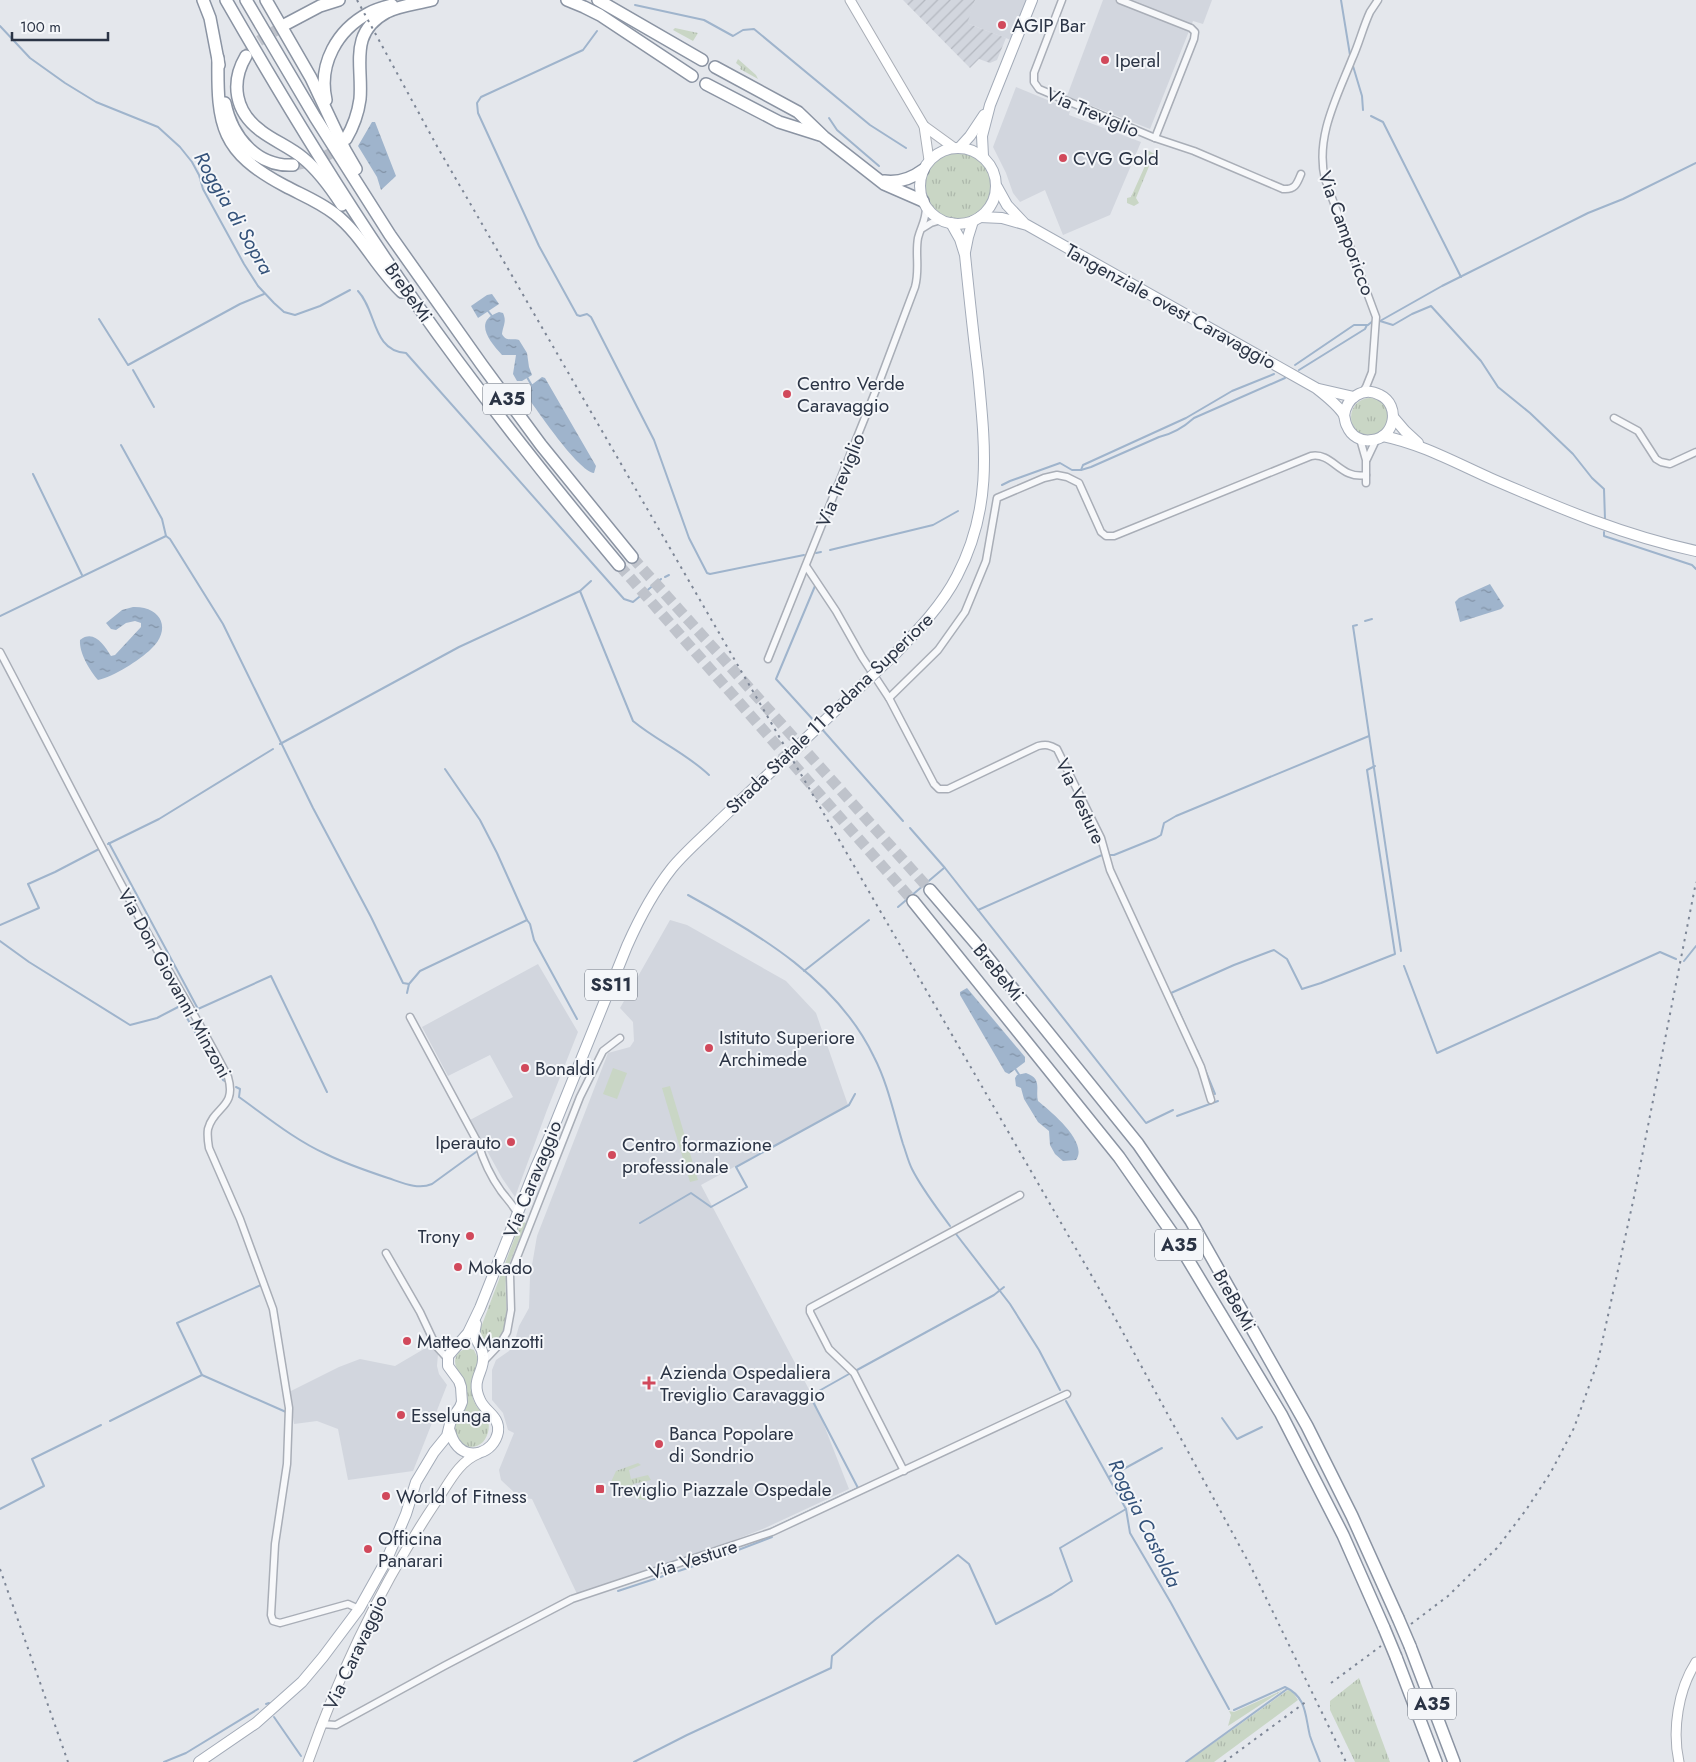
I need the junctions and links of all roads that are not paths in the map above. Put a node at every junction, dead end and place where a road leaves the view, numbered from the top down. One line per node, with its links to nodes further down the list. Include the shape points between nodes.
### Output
1 (203, 0): 18 (highway)
2 (226, 0): 43 (highway, BreBeMi / A35, via 300,125)
3 (246, 0): 41 (highway, BreBeMi / A35, via 319,124)
4 (266, 0): 24 (highway)
5 (339, 0): 16 (highway)
6 (432, 0): 24 (highway, via 398,3 375,10 340,37 330,54 324,77); 28 (highway, via 392,10 368,28 359,55 358,109)
7 (567, 0): 21 (highway, via 584,6)
8 (598, 0): 19 (highway)
9 (850, 0): 25 (street)
10 (1032, 0): 23 (main road)
11 (1063, 0): 27 (street, Via Treviglio, via 1034,73 1036,86)
12 (1120, 0): 27 (street, via 1195,32)
13 (1370, 0): 15 (street, Via Camporicco)
14 (1378, 0): 15 (street, Via Camporicco)
15 (1370, 12): 45 (street, Via Camporicco, via 1322,142 1322,164 1374,308)
16 (286, 24)
17 (246, 56): 43 (highway, via 236,82 236,94 244,113 259,129 301,156 319,173 374,252)
18 (218, 58): 31 (highway, via 226,109 239,137 254,154 267,161); 44 (highway, via 220,115 227,136 239,154 262,173 335,214 354,232 385,275)
19 (702, 60)
20 (716, 67): 26 (highway, via 798,112)
21 (692, 76)
22 (706, 84): 26 (highway, via 779,122)
23 (990, 106): 29 (main road, via 970,136); 30 (main road, via 982,136)
24 (330, 117): 41 (highway)
25 (924, 126): 29 (street); 32 (street)
26 (824, 136): 34 (highway)
27 (1154, 138): 33 (street, Via Treviglio, via 1194,151 1283,189 1294,188)
28 (346, 139)
29 (956, 147): 30 (main road, via 970,149); 32 (main road, via 942,151)
30 (983, 156): 35 (main road, via 993,170)
31 (293, 165)
32 (926, 165): 34 (highway, via 914,176 903,180 890,182); 36 (main road, via 920,185)
33 (1301, 174)
34 (878, 179): 36 (highway)
35 (996, 185): 37 (main road, via 994,201); 39 (main road, Tangenziale ovest Caravaggio, via 1007,205)
36 (924, 204): 38 (main road); 40 (street, Via Treviglio, via 926,218)
37 (977, 219): 38 (main road, via 965,224); 39 (main road, Tangenziale ovest Caravaggio, via 1002,218); 42 (main road, Strada Statale 11 Padana Superiore, via 968,237)
38 (946, 222): 40 (street, via 931,223); 42 (main road, Strada Statale 11 Padana Superiore, via 960,240)
39 (1027, 225): 46 (main road, Tangenziale ovest Caravaggio)
40 (922, 229): 61 (street, Via Treviglio, via 915,287)
41 (390, 235): 60 (highway, BreBeMi / A35, via 541,445)
42 (965, 255): 70 (main road, Strada Statale 11 Padana Superiore / SS11, bridge, via 985,467 974,537 957,577 935,610 896,653 674,865 639,919)
43 (392, 269): 44 (highway, BreBeMi / A35)
44 (416, 303): 62 (highway, BreBeMi / A35, via 527,452)
45 (1372, 372): 47 (street, Via Camporicco); 48 (street, Via Camporicco, via 1366,387)
46 (1316, 388): 48 (main road, Tangenziale ovest Caravaggio); 49 (main road, Tangenziale ovest Caravaggio)
47 (1380, 394): 48 (main road, Tangenziale ovest Caravaggio); 50 (main road, via 1390,403)
48 (1358, 395): 49 (main road, via 1348,404)
49 (1344, 416): 53 (main road, Tangenziale ovest Caravaggio, via 1350,431)
50 (1393, 417): 52 (main road, via 1389,430); 54 (main road)
51 (1614, 418): 55 (street, via 1638,431 1661,462 1670,464)
52 (1380, 438): 53 (main road); 54 (main road); 56 (street)
53 (1360, 439): 56 (street)
54 (1424, 448): 59 (main road, via 1600,524)
55 (1696, 452)
56 (1366, 460): 57 (street)
57 (1366, 475): 58 (street); 65 (street, via 1352,475 1324,457 1311,456 1114,536 1101,532 1079,483 1067,477 1044,478 998,498 986,561 965,612 938,650)
58 (1366, 483)
59 (1696, 551)
60 (632, 557)
61 (807, 563): 64 (street); 65 (street, Via Vesture)
62 (619, 566)
63 (0, 652): 89 (street, Via Don Giovanni Minzoni, via 110,865 228,1077 231,1093 208,1129 208,1143 274,1309 289,1408 288,1464 275,1544 271,1615 274,1621 280,1622 348,1604)
64 (768, 659)
65 (889, 698): 71 (street, Via Vesture, via 934,784 944,790 1038,746 1051,745 1056,749 1101,838 1110,870 1201,1067)
66 (930, 890): 95 (highway, BreBeMi / A35, bridge, via 1132,1137 1191,1221 1311,1435 1352,1516 1410,1646)
67 (913, 901): 94 (highway, BreBeMi / A35, bridge, via 1119,1156 1172,1233 1281,1414 1343,1535 1396,1657)
68 (410, 1018): 73 (street, via 495,1180)
69 (620, 1038): 78 (street, via 603,1051 586,1083 520,1247 510,1275 509,1326)
70 (573, 1078): 73 (main road, Via Caravaggio)
71 (1210, 1100)
72 (1020, 1195): 88 (street, via 810,1308 829,1348 854,1373)
73 (517, 1207): 75 (main road, Via Caravaggio)
74 (386, 1252): 76 (street, Via Caravaggio)
75 (480, 1308): 77 (main road, Via Caravaggio, via 468,1333); 79 (main road, Via Caravaggio, via 474,1331)
76 (434, 1341): 77 (street); 80 (street, Via Caravaggio)
77 (457, 1344): 79 (main road, via 469,1341); 80 (main road, Via Caravaggio, via 448,1356)
78 (500, 1344): 79 (street, via 487,1348); 81 (street)
79 (479, 1346): 81 (main road, Via Caravaggio)
80 (448, 1362): 83 (main road, Via Caravaggio, via 450,1371 459,1381 462,1402 452,1417)
81 (483, 1362): 85 (main road, Via Caravaggio, via 477,1378 477,1392 482,1405 494,1416 498,1429 493,1445)
82 (1067, 1394): 88 (street, Via Vesture)
83 (449, 1429): 84 (main road); 86 (main road, Via Caravaggio, via 445,1440)
84 (460, 1449): 85 (main road); 86 (main road, via 441,1451); 87 (street, Via Caravaggio, via 462,1457)
85 (478, 1454): 87 (street, Via Caravaggio)
86 (426, 1463): 89 (main road, Via Caravaggio, via 387,1559)
87 (458, 1470): 91 (street, Via Caravaggio, via 387,1584)
88 (904, 1471): 91 (street, Via Vesture, via 772,1532 572,1599 336,1725)
89 (359, 1609): 92 (main road, Via Caravaggio, via 302,1682 256,1723)
90 (1696, 1662): 96 (street, via 1679,1704 1676,1725)
91 (321, 1724): 93 (street, Via Caravaggio)
92 (199, 1762)
93 (308, 1762)
94 (1436, 1762)
95 (1454, 1762)
96 (1679, 1762)

